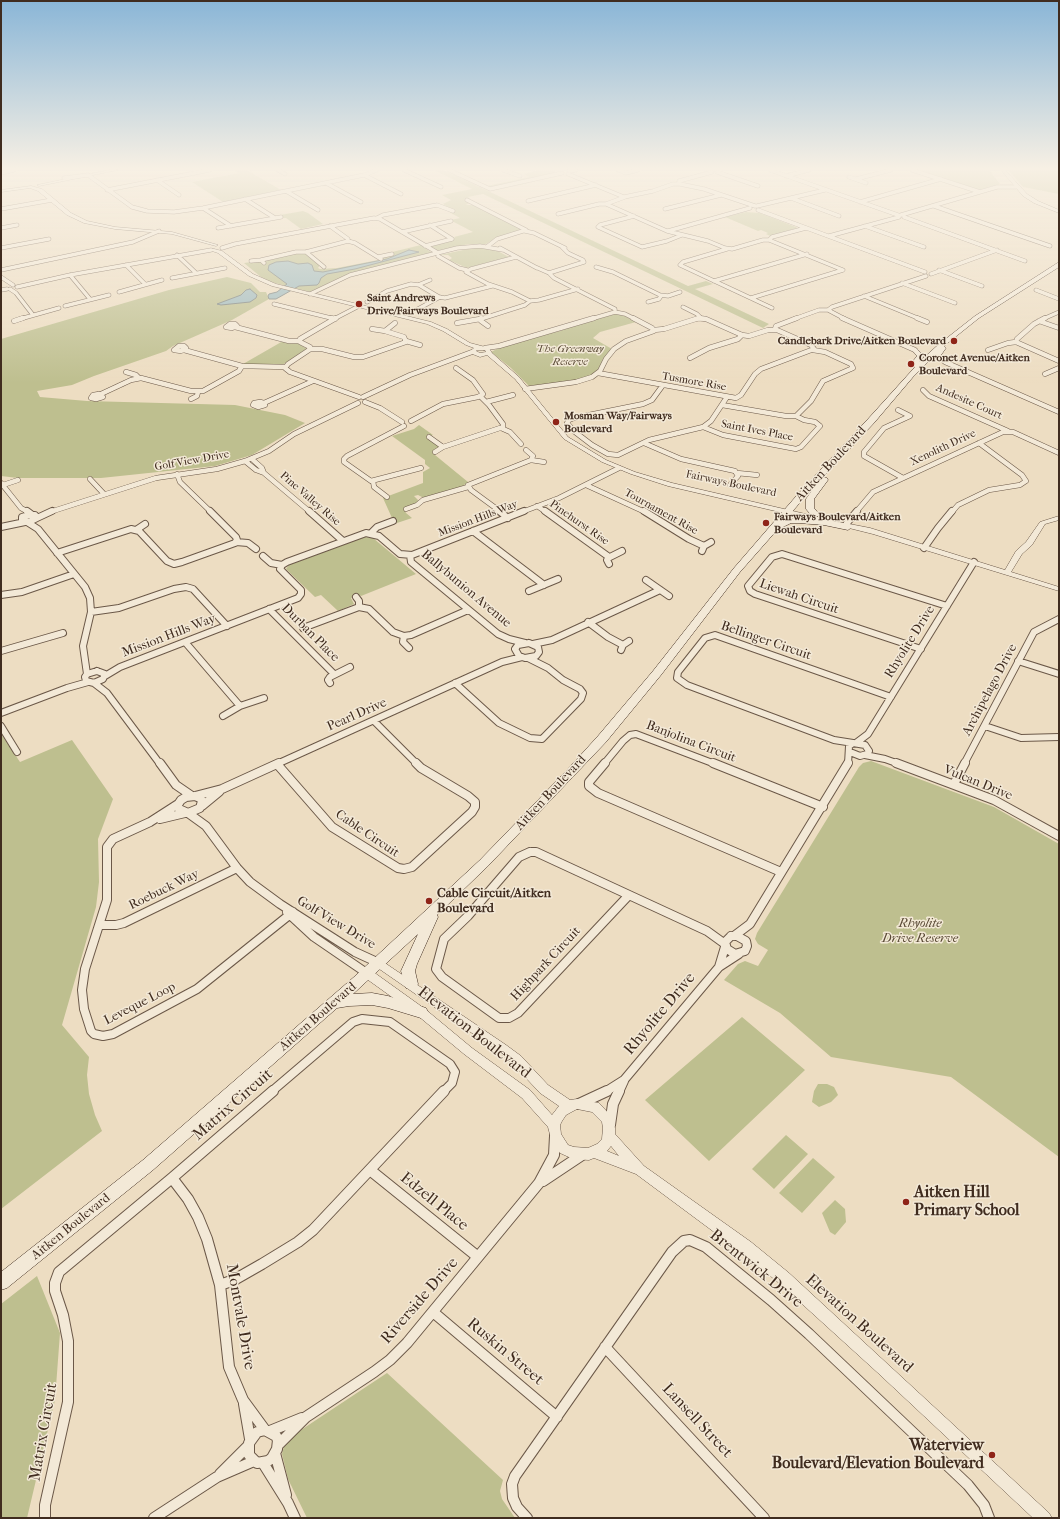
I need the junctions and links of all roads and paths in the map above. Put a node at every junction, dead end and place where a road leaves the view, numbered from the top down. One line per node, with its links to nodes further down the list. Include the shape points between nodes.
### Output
1 (39, 241): 23 (street)
2 (136, 241): 40 (street)
3 (199, 241): 24 (street, Fairways Boulevard)
4 (251, 241): 24 (street)
5 (348, 241): 27 (street); 28 (street, via 380,258)
6 (417, 241): 20 (street)
7 (445, 241): 20 (street)
8 (494, 241): 19 (street)
9 (549, 241): 35 (street, via 583,260)
10 (629, 241): 11 (street, via 642,247)
11 (667, 241)
12 (704, 241): 25 (street)
13 (760, 241): 25 (street)
14 (771, 241): 29 (street)
15 (842, 241): 45 (street)
16 (907, 241): 22 (street)
17 (971, 241): 26 (street)
18 (1035, 241): 21 (street)
19 (489, 245): 31 (street, via 457,248); 32 (street)
20 (425, 246): 31 (street)
21 (1050, 246)
22 (924, 247)
23 (1, 248)
24 (215, 248): 30 (street); 64 (street, Fairways Boulevard, via 251,275 277,286)
25 (727, 249): 51 (street, via 680,264)
26 (997, 250): 34 (street); 42 (street)
27 (306, 252): 33 (street, via 263,262); 38 (street)
28 (392, 254)
29 (806, 254): 51 (street); 69 (street, via 843,270)
30 (177, 255): 36 (street); 43 (street)
31 (438, 255): 41 (street, via 460,269); 64 (street, via 350,275)
32 (516, 257): 41 (street); 44 (street, via 537,269)
33 (251, 261)
34 (1025, 261)
35 (584, 263): 44 (street); 65 (street, via 623,277)
36 (126, 264): 46 (street); 53 (street)
37 (1059, 264): 100 (main road, Aitken Boulevard)
38 (324, 267)
39 (225, 268): 43 (street)
40 (1, 270)
41 (468, 270): 55 (street, via 468,273)
42 (939, 270): 45 (street); 45 (street, via 931,274); 56 (street)
43 (196, 272): 48 (street)
44 (551, 272): 59 (street, via 554,278)
45 (924, 273): 52 (street)
46 (70, 275): 57 (street); 68 (street)
47 (1, 277): 57 (street)
48 (172, 278)
49 (162, 280): 53 (street)
50 (430, 280): 54 (street)
51 (714, 281): 69 (street)
52 (902, 283): 66 (street); 75 (street)
53 (145, 284): 61 (street)
54 (418, 284): 67 (street); 72 (street, via 390,289)
55 (492, 286): 67 (street, via 450,297); 71 (street)
56 (983, 286)
57 (11, 287): 58 (street); 85 (street)
58 (1, 289)
59 (578, 289): 71 (street); 83 (street, via 614,308)
60 (1036, 290): 70 (street)
61 (119, 292)
62 (680, 292): 65 (street)
63 (109, 295): 68 (street)
64 (312, 295): 76 (street, Fairways Boulevard)
65 (661, 296): 73 (street)
66 (864, 296): 81 (street); 91 (street)
67 (440, 297): 82 (street, via 414,310)
68 (90, 298): 77 (street)
69 (751, 298): 80 (street)
70 (1059, 299)
71 (530, 301): 88 (street, via 525,305)
72 (367, 302)
73 (648, 302)
74 (274, 304): 87 (street)
75 (955, 304)
76 (357, 305): 87 (street); 113 (street, Fairways Boulevard, via 430,323 450,332)
77 (65, 306)
78 (59, 308): 85 (street)
79 (683, 308): 86 (street)
80 (772, 308)
81 (828, 310): 98 (street, via 778,324); 111 (street)
82 (422, 312)
83 (615, 312): 99 (street, via 625,314); 113 (street, Golf View Drive, via 559,331)
84 (1059, 312): 89 (street)
85 (33, 315): 90 (street)
86 (701, 318): 99 (street); 102 (street)
87 (334, 319): 103 (street)
88 (480, 319): 93 (street); 94 (street)
89 (1039, 321): 96 (street); 105 (street)
90 (14, 322)
91 (928, 322)
92 (395, 323): 101 (street)
93 (457, 323)
94 (488, 326)
95 (235, 327): 103 (street)
96 (1059, 328)
97 (372, 329): 101 (street)
98 (775, 329): 102 (street, via 748,336); 110 (street, via 810,345)
99 (654, 330): 123 (street, via 614,349)
100 (960, 330): 107 (main road, Aitken Boulevard); 117 (main road, via 936,354)
101 (385, 331): 104 (street, via 404,337)
102 (742, 335): 114 (street, via 738,339 709,348)
103 (300, 341): 108 (street)
104 (406, 341): 106 (street); 108 (street, via 360,358 322,349)
105 (1016, 342): 112 (street); 115 (street)
106 (420, 345)
107 (938, 348): 111 (main road, via 927,352); 116 (main road, Aitken Boulevard)
108 (310, 349): 119 (street)
109 (184, 350): 118 (street)
110 (813, 350): 135 (street, Tusmore Rise, via 760,369 741,395 736,398); 143 (street, via 831,355 851,364 853,368 823,381 811,401)
111 (915, 350): 125 (main road, via 921,356 913,365)
112 (988, 350)
113 (481, 352): 129 (street, Fairways Boulevard, via 511,372); 136 (street, Golf View Drive, via 410,375)
114 (690, 358)
115 (1059, 361)
116 (923, 362): 117 (main road); 125 (main road, Aitken Boulevard)
117 (945, 362): 142 (street)
118 (241, 368): 119 (street); 131 (street, via 208,389)
119 (285, 368): 127 (street)
120 (456, 368): 134 (street, via 476,384 482,393)
121 (1059, 368): 124 (street)
122 (126, 372): 126 (street)
123 (598, 374): 128 (street, Tusmore Rise); 129 (street, via 586,380)
124 (1045, 374)
125 (910, 375): 160 (main road, Aitken Boulevard)
126 (138, 378): 131 (street, via 147,378); 132 (street)
127 (312, 381): 136 (street); 139 (street)
128 (663, 386): 135 (street, Tusmore Rise); 149 (street, via 652,400 643,404 574,418 568,422 568,425 586,441 611,454 620,454)
129 (526, 390): 161 (street, Fairways Boulevard, via 566,438)
130 (923, 390): 147 (street, Andesite Court, via 929,396)
131 (198, 392): 137 (street)
132 (101, 394)
133 (513, 395): 138 (street)
134 (480, 396): 138 (street); 144 (street, via 443,404)
135 (727, 397): 140 (street)
136 (360, 399): 144 (street, via 380,408); 156 (street, Golf View Drive)
137 (191, 400)
138 (486, 402): 146 (street, via 503,424)
139 (264, 403)
140 (722, 405): 143 (street); 145 (street, via 711,421)
141 (898, 410): 167 (street, via 910,416 884,428 864,452 864,456)
142 (1059, 412)
143 (796, 416): 145 (street, Saint Ives Place, via 816,422 820,426 801,447 796,448 723,435)
144 (403, 424): 170 (street, via 344,459 345,463)
145 (703, 427): 149 (street)
146 (501, 428): 151 (street, via 510,432); 152 (street)
147 (1008, 431): 150 (street, Xenolith Drive); 155 (street)
148 (429, 437): 152 (street)
149 (644, 442): 164 (street, via 681,459)
150 (979, 443): 167 (street, Xenolith Drive); 200 (street, via 1022,475 1026,481 1020,485 989,490 958,505)
151 (521, 444)
152 (443, 447): 154 (street)
153 (526, 450): 157 (street, via 533,456)
154 (435, 452)
155 (1059, 453)
156 (252, 459): 158 (street, Golf View Drive); 163 (street, Pine Valley Rise)
157 (531, 460): 159 (street); 174 (street, via 473,482)
158 (245, 461): 163 (street, Pine Valley Rise); 165 (street, Golf View Drive, via 217,469)
159 (544, 462)
160 (831, 463): 182 (main road, Aitken Boulevard); 183 (main road, via 827,475 810,499 810,509)
161 (616, 467): 173 (street, Mission Hills Way); 182 (street, Fairways Boulevard, via 654,480)
162 (420, 468): 170 (street)
163 (264, 473): 197 (street, Pine Valley Rise)
164 (737, 473): 166 (street); 172 (street, via 738,476)
165 (177, 474): 175 (street, Golf View Drive); 198 (street, via 180,482 237,538)
166 (757, 475)
167 (903, 478): 190 (street, Xenolith Drive, via 873,492)
168 (90, 479): 175 (street)
169 (18, 480): 171 (street)
170 (373, 481): 177 (street, via 374,487)
171 (2, 484): 180 (street)
172 (730, 484)
173 (586, 485): 179 (street, Mission Hills Way); 199 (street, Tournament Rise, via 643,510 703,548)
174 (468, 487): 178 (street); 185 (street)
175 (104, 494): 184 (street, Golf View Drive)
176 (416, 496): 178 (street)
177 (387, 497)
178 (423, 501): 181 (street)
179 (537, 506): 185 (street, Mission Hills Way); 206 (street, Pinehurst Rise)
180 (21, 508): 184 (street); 187 (street)
181 (406, 509)
182 (789, 510): 183 (street, Fairways Boulevard); 190 (street, Fairways Boulevard); 195 (main road, Aitken Boulevard)
183 (815, 514): 190 (street, Fairways Boulevard)
184 (34, 517): 187 (street, Golf View Drive); 192 (street)
185 (508, 518): 194 (street, Mission Hills Way)
186 (1059, 518): 210 (street, via 1042,523)
187 (24, 520): 191 (street, Golf View Drive); 192 (street)
188 (392, 521): 196 (street, via 377,527)
189 (145, 524): 193 (street)
190 (848, 525): 195 (main road, via 795,520); 200 (street, Fairways Boulevard)
191 (1, 527)
192 (38, 529): 203 (street)
193 (136, 530): 198 (street, via 143,534 167,561 174,564); 203 (street, via 122,531)
194 (473, 531): 204 (street, Mission Hills Way); 214 (street)
195 (770, 531): 287 (main road, Aitken Boulevard, via 602,739 484,863)
196 (371, 533): 197 (street); 204 (street, via 379,536 400,554)
197 (343, 541): 209 (street)
198 (236, 542): 201 (street, via 248,543)
199 (711, 542)
200 (924, 548): 207 (street, Fairways Boulevard)
201 (256, 549)
202 (622, 551): 206 (street, Pinehurst Rise)
203 (57, 553): 211 (street)
204 (410, 555): 224 (street, Ballybunion Avenue, via 411,562)
205 (263, 556): 209 (street, via 271,563)
206 (609, 557): 208 (street, Pinehurst Rise)
207 (974, 562): 210 (street, Fairways Boulevard); 221 (street, Rhyolite Drive)
208 (609, 564)
209 (282, 565): 223 (street, Mission Hills Way, via 282,571 300,588 301,594)
210 (1007, 573): 215 (street, Fairways Boulevard)
211 (74, 574): 218 (street, via 22,592); 225 (street, via 88,592)
212 (558, 579): 214 (street)
213 (646, 580): 216 (street)
214 (544, 585): 217 (street)
215 (1059, 589)
216 (660, 590): 219 (street); 227 (street)
217 (529, 591)
218 (1, 595)
219 (669, 596)
220 (356, 597): 222 (street)
221 (947, 606): 240 (street, Rhyolite Drive); 240 (street, Liewah Circuit, via 782,554 772,558 748,586 755,594)
222 (359, 607): 229 (street); 231 (street, via 369,609 394,632)
223 (270, 609): 228 (street, Mission Hills Way); 250 (street, Durban Place)
224 (468, 610): 231 (street); 232 (street, Ballybunion Avenue, via 498,634)
225 (91, 612): 228 (street, via 119,608 186,587 193,590); 244 (street, via 83,646)
226 (1059, 620): 245 (street, Archipelago Drive, via 1034,632)
227 (588, 622): 233 (street); 237 (street)
228 (227, 626): 234 (street, Mission Hills Way)
229 (303, 628)
230 (63, 633): 241 (street)
231 (404, 636): 238 (street, via 404,642)
232 (509, 639): 235 (street, Ballybunion Avenue); 239 (street, Ballybunion Avenue)
233 (552, 640): 236 (street); 242 (street)
234 (185, 642): 249 (street, Mission Hills Way); 258 (street)
235 (525, 643): 236 (street, Ballybunion Avenue); 239 (street, Pearl Drive)
236 (533, 644): 242 (street)
237 (624, 646)
238 (409, 648)
239 (516, 649): 243 (street, Ballybunion Avenue, via 517,655); 246 (street, Pearl Drive)
240 (921, 649): 256 (street, Rhyolite Drive)
241 (1, 651)
242 (538, 652): 243 (street, Pearl Drive); 248 (street)
243 (525, 658): 246 (street, Pearl Drive); 248 (street)
244 (86, 661): 249 (street); 252 (street)
245 (1018, 661): 251 (street); 263 (street, Archipelago Drive)
246 (502, 662): 254 (street, Pearl Drive)
247 (350, 668): 250 (street, Durban Place)
248 (548, 668): 254 (street, via 580,689 583,695 547,735 540,739 530,738 497,721)
249 (102, 674): 252 (street); 252 (street); 255 (street)
250 (334, 674): 253 (street, Durban Place, via 328,679)
251 (1059, 674)
252 (89, 679): 255 (street); 259 (street)
253 (330, 683)
254 (455, 683): 261 (street, Pearl Drive)
255 (107, 693): 274 (street)
256 (891, 696): 264 (street, Rhyolite Drive); 266 (street, Bellinger Circuit, via 716,635 702,640 678,672 677,678 682,683)
257 (264, 698): 258 (street)
258 (240, 706): 260 (street)
259 (1, 713)
260 (223, 716)
261 (374, 720): 271 (street, Pearl Drive); 271 (street, Cable Circuit, via 421,768 475,802 472,812 412,867 398,868 332,827)
262 (1, 726): 269 (street)
263 (985, 726): 265 (street, via 1021,738); 273 (street, Archipelago Drive)
264 (868, 734): 267 (street, Rhyolite Drive); 270 (street, Rhyolite Drive)
265 (1059, 737)
266 (834, 740): 267 (street, Bellinger Circuit); 268 (street, Bellinger Circuit)
267 (855, 743): 268 (street, via 849,746); 270 (street, Bellinger Circuit, via 863,744)
268 (850, 751): 270 (street, Bellinger Circuit); 272 (street)
269 (17, 752)
270 (865, 752): 272 (street); 273 (street, Vulcan Drive)
271 (277, 764): 275 (street, Pearl Drive)
272 (848, 765): 279 (street)
273 (954, 784): 283 (street, Vulcan Drive, via 1003,804)
274 (176, 785): 276 (street); 277 (street)
275 (222, 789): 276 (street, Pearl Drive); 278 (street, Pearl Drive)
276 (193, 796): 277 (street, via 183,798); 278 (street, via 201,799)
277 (179, 802): 280 (street, via 179,809); 281 (street, Leveque Loop)
278 (201, 807): 280 (street, via 195,812); 282 (street, Golf View Drive)
279 (823, 808): 285 (street); 285 (street, Banjolina Circuit, via 636,734 623,741 589,782 589,786 598,793)
280 (186, 813): 281 (street, Leveque Loop); 282 (street, Golf View Drive)
281 (150, 822): 290 (street, Leveque Loop, via 117,837 107,846 106,900)
282 (206, 826): 284 (street, Golf View Drive)
283 (1059, 836)
284 (237, 868): 288 (street, Golf View Drive, via 250,882); 290 (street, Roebuck Way, via 124,923)
285 (781, 872): 289 (street)
286 (629, 895): 286 (street, Highpark Circuit, via 536,852 526,852 444,939 436,969 439,975 492,1014 499,1018 510,1018 518,1013); 291 (street, Highpark Circuit)
287 (434, 911): 296 (main road, Aitken Boulevard); 299 (main road, via 410,964 408,971)
288 (292, 913): 290 (street, Leveque Loop, via 207,983 113,1034 103,1036 94,1034 89,1028 82,1000 85,969); 296 (street, Golf View Drive, via 355,952); 298 (street, Golf View Drive, via 314,937)
289 (750, 924): 292 (street); 293 (street)
290 (100, 925)
291 (707, 932): 292 (street, Highpark Circuit); 294 (street, Highpark Circuit)
292 (732, 936): 293 (street, via 740,937); 294 (street, via 726,939)
293 (747, 944): 295 (street, via 747,949)
294 (725, 945): 295 (street, via 732,953); 297 (street, Rhyolite Drive)
295 (739, 954): 297 (street, Rhyolite Drive)
296 (379, 963): 298 (main road, Aitken Boulevard); 299 (street, Elevation Boulevard)
297 (719, 967): 302 (street, Rhyolite Drive)
298 (368, 974): 300 (main road, Aitken Boulevard); 301 (street, Elevation Boulevard)
299 (411, 984): 303 (street, Elevation Boulevard, via 502,1048 544,1089)
300 (335, 1003): 301 (main road, via 372,999); 313 (main road, Aitken Boulevard, via 148,1165)
301 (421, 1012): 304 (street, Elevation Boulevard, via 526,1094)
302 (624, 1080): 303 (street, Rhyolite Drive, via 601,1096); 305 (street, Rhyolite Drive, via 613,1104)
303 (573, 1105): 304 (street, via 562,1111); 305 (street, via 586,1104 595,1107 607,1120)
304 (554, 1130): 307 (street, via 558,1142 564,1149); 311 (street, Riverside Drive, via 554,1155)
305 (609, 1132): 306 (street, via 606,1142); 309 (street, Elevation Boulevard)
306 (595, 1152): 307 (street); 309 (street, Elevation Boulevard)
307 (582, 1155): 311 (street, Riverside Drive)
308 (370, 1170): 310 (street, Matrix Circuit, via 452,1083 455,1072 446,1060 397,1026 385,1021 362,1019 353,1022 324,1046); 312 (street, Edzell Place); 314 (street, Matrix Circuit, via 306,1237 234,1280)
309 (640, 1170): 332 (street, Elevation Boulevard, via 740,1242 784,1278)
310 (172, 1178): 314 (street, Montvale Drive, via 198,1217); 326 (street, Matrix Circuit, via 63,1267 56,1276 55,1290 68,1341 68,1402 45,1505)
311 (539, 1183): 312 (street, Riverside Drive)
312 (478, 1257): 315 (street, Riverside Drive)
313 (1, 1282)
314 (220, 1285): 317 (street, Montvale Drive, via 229,1367)
315 (433, 1312): 318 (street, Riverside Drive, via 390,1360); 319 (street, Ruskin Street)
316 (605, 1347): 319 (street, Brentwick Drive); 330 (street, Lansell Street); 331 (street, Brentwick Drive, via 678,1245 684,1241 698,1242 740,1273 821,1345 974,1491)
317 (243, 1400): 320 (street, Montvale Drive); 321 (street, Montvale Drive)
318 (306, 1417): 320 (street, Riverside Drive); 322 (street, Riverside Drive)
319 (557, 1417): 329 (street, Brentwick Drive, via 512,1484 513,1498)
320 (268, 1430): 321 (street, via 257,1432); 322 (street, via 276,1436)
321 (249, 1443): 323 (street, via 249,1455); 324 (street)
322 (277, 1449): 323 (street, via 268,1461); 325 (street)
323 (258, 1462): 324 (street); 325 (street)
324 (217, 1477): 327 (street)
325 (288, 1503): 328 (street)
326 (45, 1518)
327 (154, 1518)
328 (295, 1518)
329 (527, 1518)
330 (764, 1518)
331 (989, 1518)
332 (1044, 1518)

